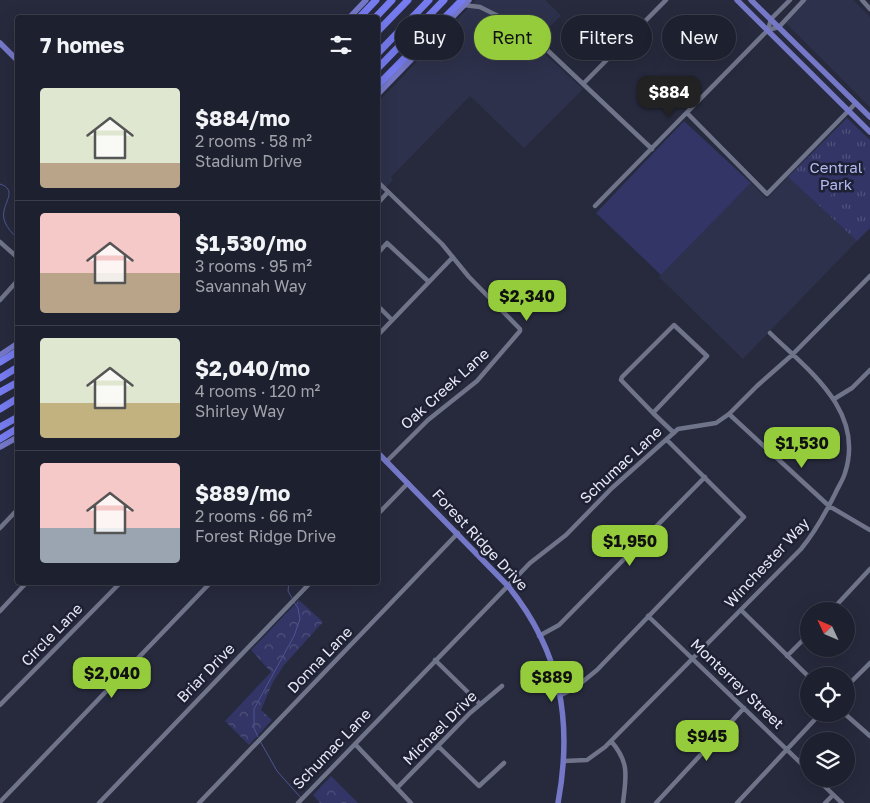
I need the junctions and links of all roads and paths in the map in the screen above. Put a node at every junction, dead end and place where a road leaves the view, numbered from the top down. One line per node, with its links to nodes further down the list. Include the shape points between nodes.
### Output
1 (366, 0): 17 (main road)
2 (376, 0): 18 (highway)
3 (392, 0): 19 (highway)
4 (408, 0): 22 (highway)
5 (429, 0): 25 (highway)
6 (444, 0): 27 (highway)
7 (478, 0): 15 (street)
8 (666, 0): 29 (street)
9 (737, 0): 23 (main road)
10 (751, 0): 20 (main road)
11 (790, 0): 20 (street)
12 (804, 0): 21 (street)
13 (862, 0): 16 (street)
14 (465, 2): 15 (street); 28 (highway); 31 (main road)
15 (480, 6): 29 (street, via 526,30)
16 (870, 9)
17 (352, 15)
18 (362, 15)
19 (378, 15)
20 (771, 19): 21 (main road); 23 (street)
21 (779, 27): 23 (street); 30 (main road)
22 (380, 29)
23 (768, 30): 32 (main road); 35 (street)
24 (0, 43): 26 (main road)
25 (380, 51)
26 (15, 58)
27 (380, 66)
28 (380, 83)
29 (582, 84): 38 (street)
30 (839, 86): 32 (main road); 33 (main road)
31 (380, 92)
32 (831, 94): 34 (main road)
33 (856, 103): 34 (street); 36 (main road)
34 (849, 111): 35 (street, via 767,194); 37 (main road)
35 (687, 113): 38 (street)
36 (870, 117)
37 (870, 132)
38 (652, 149): 42 (street)
39 (380, 184): 40 (street, Oak Creek Lane)
40 (388, 192): 41 (street); 46 (street, Oak Creek Lane)
41 (380, 201)
42 (596, 206)
43 (1, 245): 45 (street)
44 (380, 251): 48 (street, via 387,244)
45 (15, 256)
46 (453, 257): 48 (street); 79 (street, Oak Creek Lane, via 518,325 520,332 477,381 428,420)
47 (870, 276): 57 (street, Schumac Lane)
48 (429, 282): 52 (street)
49 (15, 284): 50 (street)
50 (0, 300)
51 (380, 308): 52 (street)
52 (392, 320): 53 (street)
53 (380, 333)
54 (770, 333): 57 (street, Winchester Way)
55 (15, 345): 58 (main road)
56 (15, 353): 59 (highway)
57 (792, 354): 66 (street, Winchester Way); 69 (street, Schumac Lane)
58 (0, 355)
59 (0, 362)
60 (15, 369): 62 (highway)
61 (870, 370): 66 (street)
62 (0, 378)
63 (15, 384): 64 (highway)
64 (0, 392)
65 (15, 400): 67 (highway)
66 (834, 400): 82 (street, Winchester Way, via 846,424 849,444 845,473)
67 (0, 409)
68 (654, 413): 68 (street, via 621,380 672,326 676,326 707,356); 73 (street)
69 (729, 414): 73 (street, Schumac Lane, via 716,423 682,428); 82 (street)
70 (15, 418): 71 (highway)
71 (0, 427)
72 (15, 430): 75 (highway)
73 (674, 433): 76 (street, Schumac Lane)
74 (15, 439): 77 (main road)
75 (0, 440)
76 (667, 440): 80 (street); 93 (street, Schumac Lane)
77 (0, 447)
78 (380, 455): 79 (main road, Forest Ridge Drive)
79 (386, 462): 81 (main road, Forest Ridge Drive)
80 (705, 477): 97 (street, via 744,516 743,519); 98 (street, via 559,625)
81 (408, 483): 84 (street); 87 (main road, Forest Ridge Drive)
82 (829, 506): 86 (street); 95 (street, Winchester Way, via 811,537)
83 (15, 512): 85 (street)
84 (380, 512)
85 (0, 528)
86 (870, 530)
87 (458, 533): 93 (main road, Forest Ridge Drive); 127 (street, Donna Lane)
88 (870, 569): 94 (street)
89 (24, 585): 96 (street)
90 (118, 585): 109 (street, Circle Lane)
91 (208, 585): 124 (street)
92 (308, 585): 126 (street, Briar Drive)
93 (508, 586): 98 (main road, Forest Ridge Drive, via 526,610); 102 (street, Schumac Lane)
94 (839, 602)
95 (741, 610): 100 (street); 101 (street, Winchester Way)
96 (0, 611)
97 (648, 616): 101 (street, Monterrey Street); 107 (street, via 597,670)
98 (539, 636): 107 (main road, Forest Ridge Drive)
99 (800, 643): 100 (street)
100 (787, 656): 104 (street)
101 (693, 659): 110 (street, Monterrey Street); 114 (street, Winchester Way)
102 (435, 660): 108 (street); 115 (street, Schumac Lane)
103 (870, 663): 105 (street)
104 (800, 668)
105 (855, 678)
106 (502, 686): 108 (street, Michael Drive)
107 (561, 695): 118 (main road, Forest Ridge Drive, via 565,723)
108 (480, 704): 116 (street, Michael Drive)
109 (0, 705)
110 (744, 708): 117 (street, Monterrey Street); 131 (street)
111 (813, 722): 117 (street)
112 (855, 722): 113 (street)
113 (870, 736)
114 (611, 741): 118 (street, Winchester Way, via 587,760); 130 (street, via 620,750 626,764)
115 (355, 744): 122 (street); 125 (street, Schumac Lane)
116 (438, 746): 119 (street, via 479,786); 122 (street, Michael Drive)
117 (787, 750): 120 (street, Monterrey Street); 132 (street)
118 (564, 761): 129 (main road, Forest Ridge Drive)
119 (504, 762)
120 (800, 762)
121 (825, 787): 123 (street)
122 (397, 788): 128 (street)
123 (833, 795): 133 (street); 134 (street)
124 (0, 802)
125 (299, 802)
126 (99, 803)
127 (200, 803)
128 (411, 803)
129 (558, 803)
130 (623, 803)
131 (656, 803)
132 (737, 803)
133 (825, 803)
134 (842, 803)

